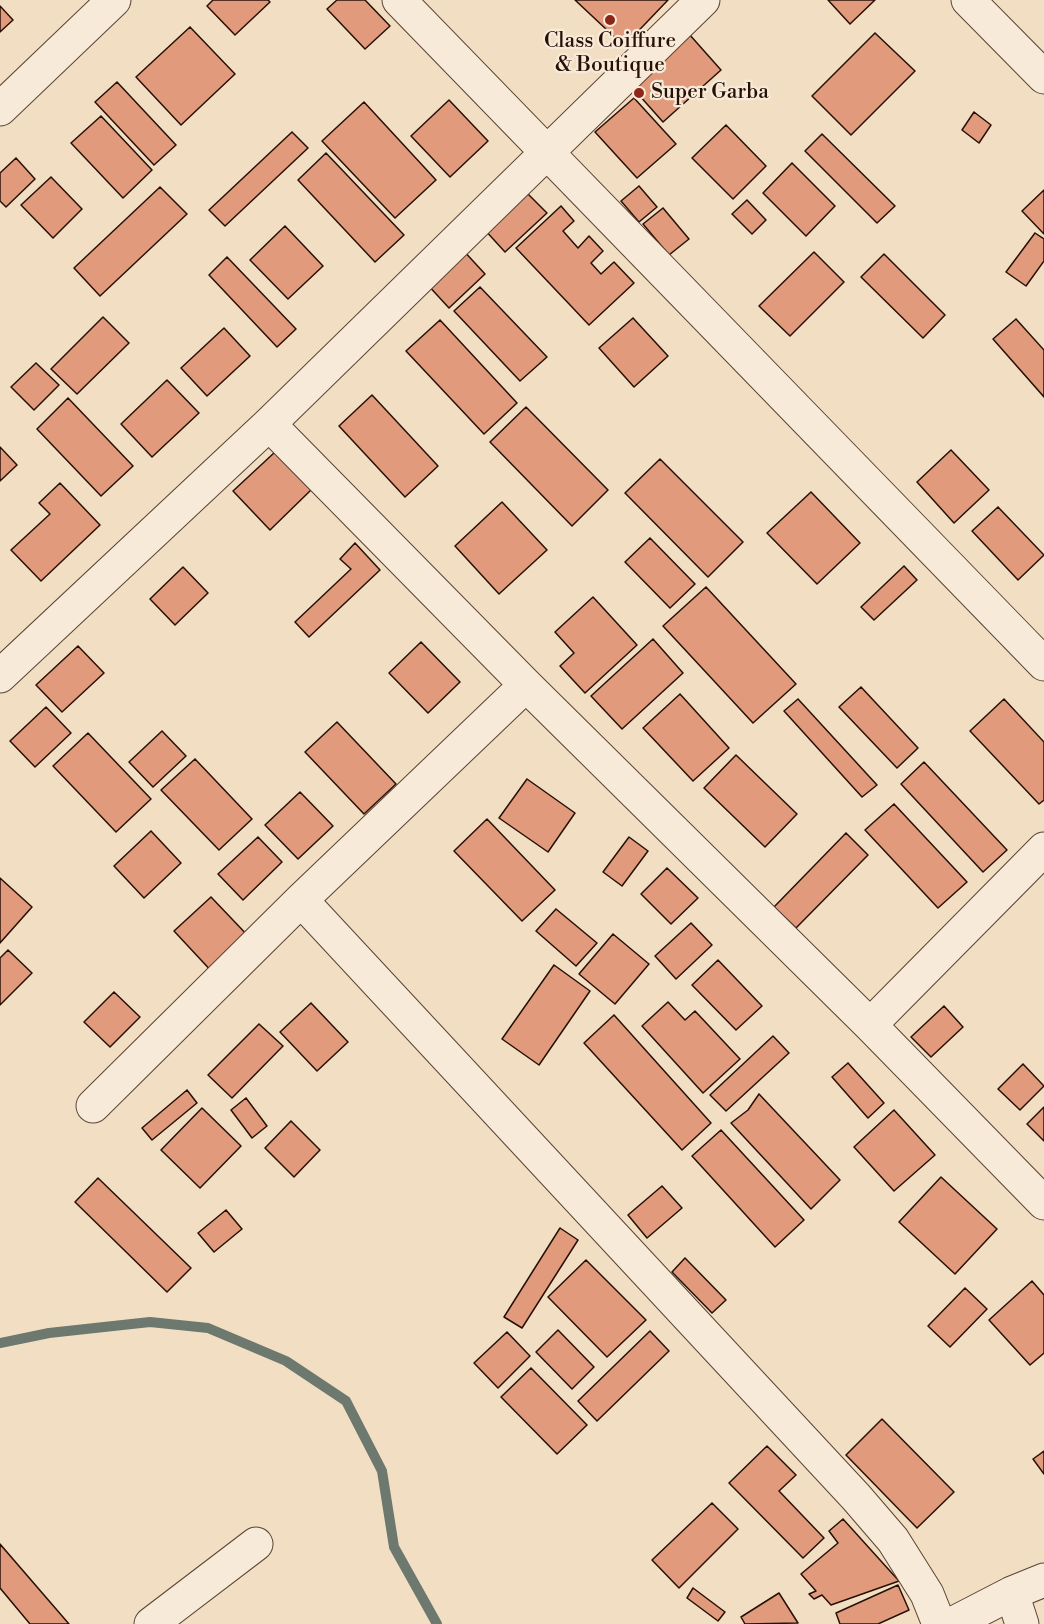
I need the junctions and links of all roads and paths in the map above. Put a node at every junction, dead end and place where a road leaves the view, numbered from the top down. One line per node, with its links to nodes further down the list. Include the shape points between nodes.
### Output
1 (114, 0): 6 (street)
2 (399, 0): 7 (street)
3 (703, 0): 7 (street)
4 (968, 0): 5 (street)
5 (1044, 77)
6 (0, 108)
7 (546, 154): 8 (street); 9 (street)
8 (269, 424): 10 (street); 11 (street)
9 (1044, 664)
10 (0, 676)
11 (526, 685): 13 (street); 14 (street)
12 (1044, 849): 14 (street)
13 (301, 900): 15 (street); 21 (street, via 856,1497 893,1540 927,1594)
14 (870, 1025): 16 (street)
15 (93, 1106)
16 (1044, 1203)
17 (256, 1544): 20 (street)
18 (1044, 1580): 19 (street)
19 (1012, 1593): 22 (street); 23 (street)
20 (151, 1624)
21 (939, 1624)
22 (952, 1624)
23 (1022, 1624)

